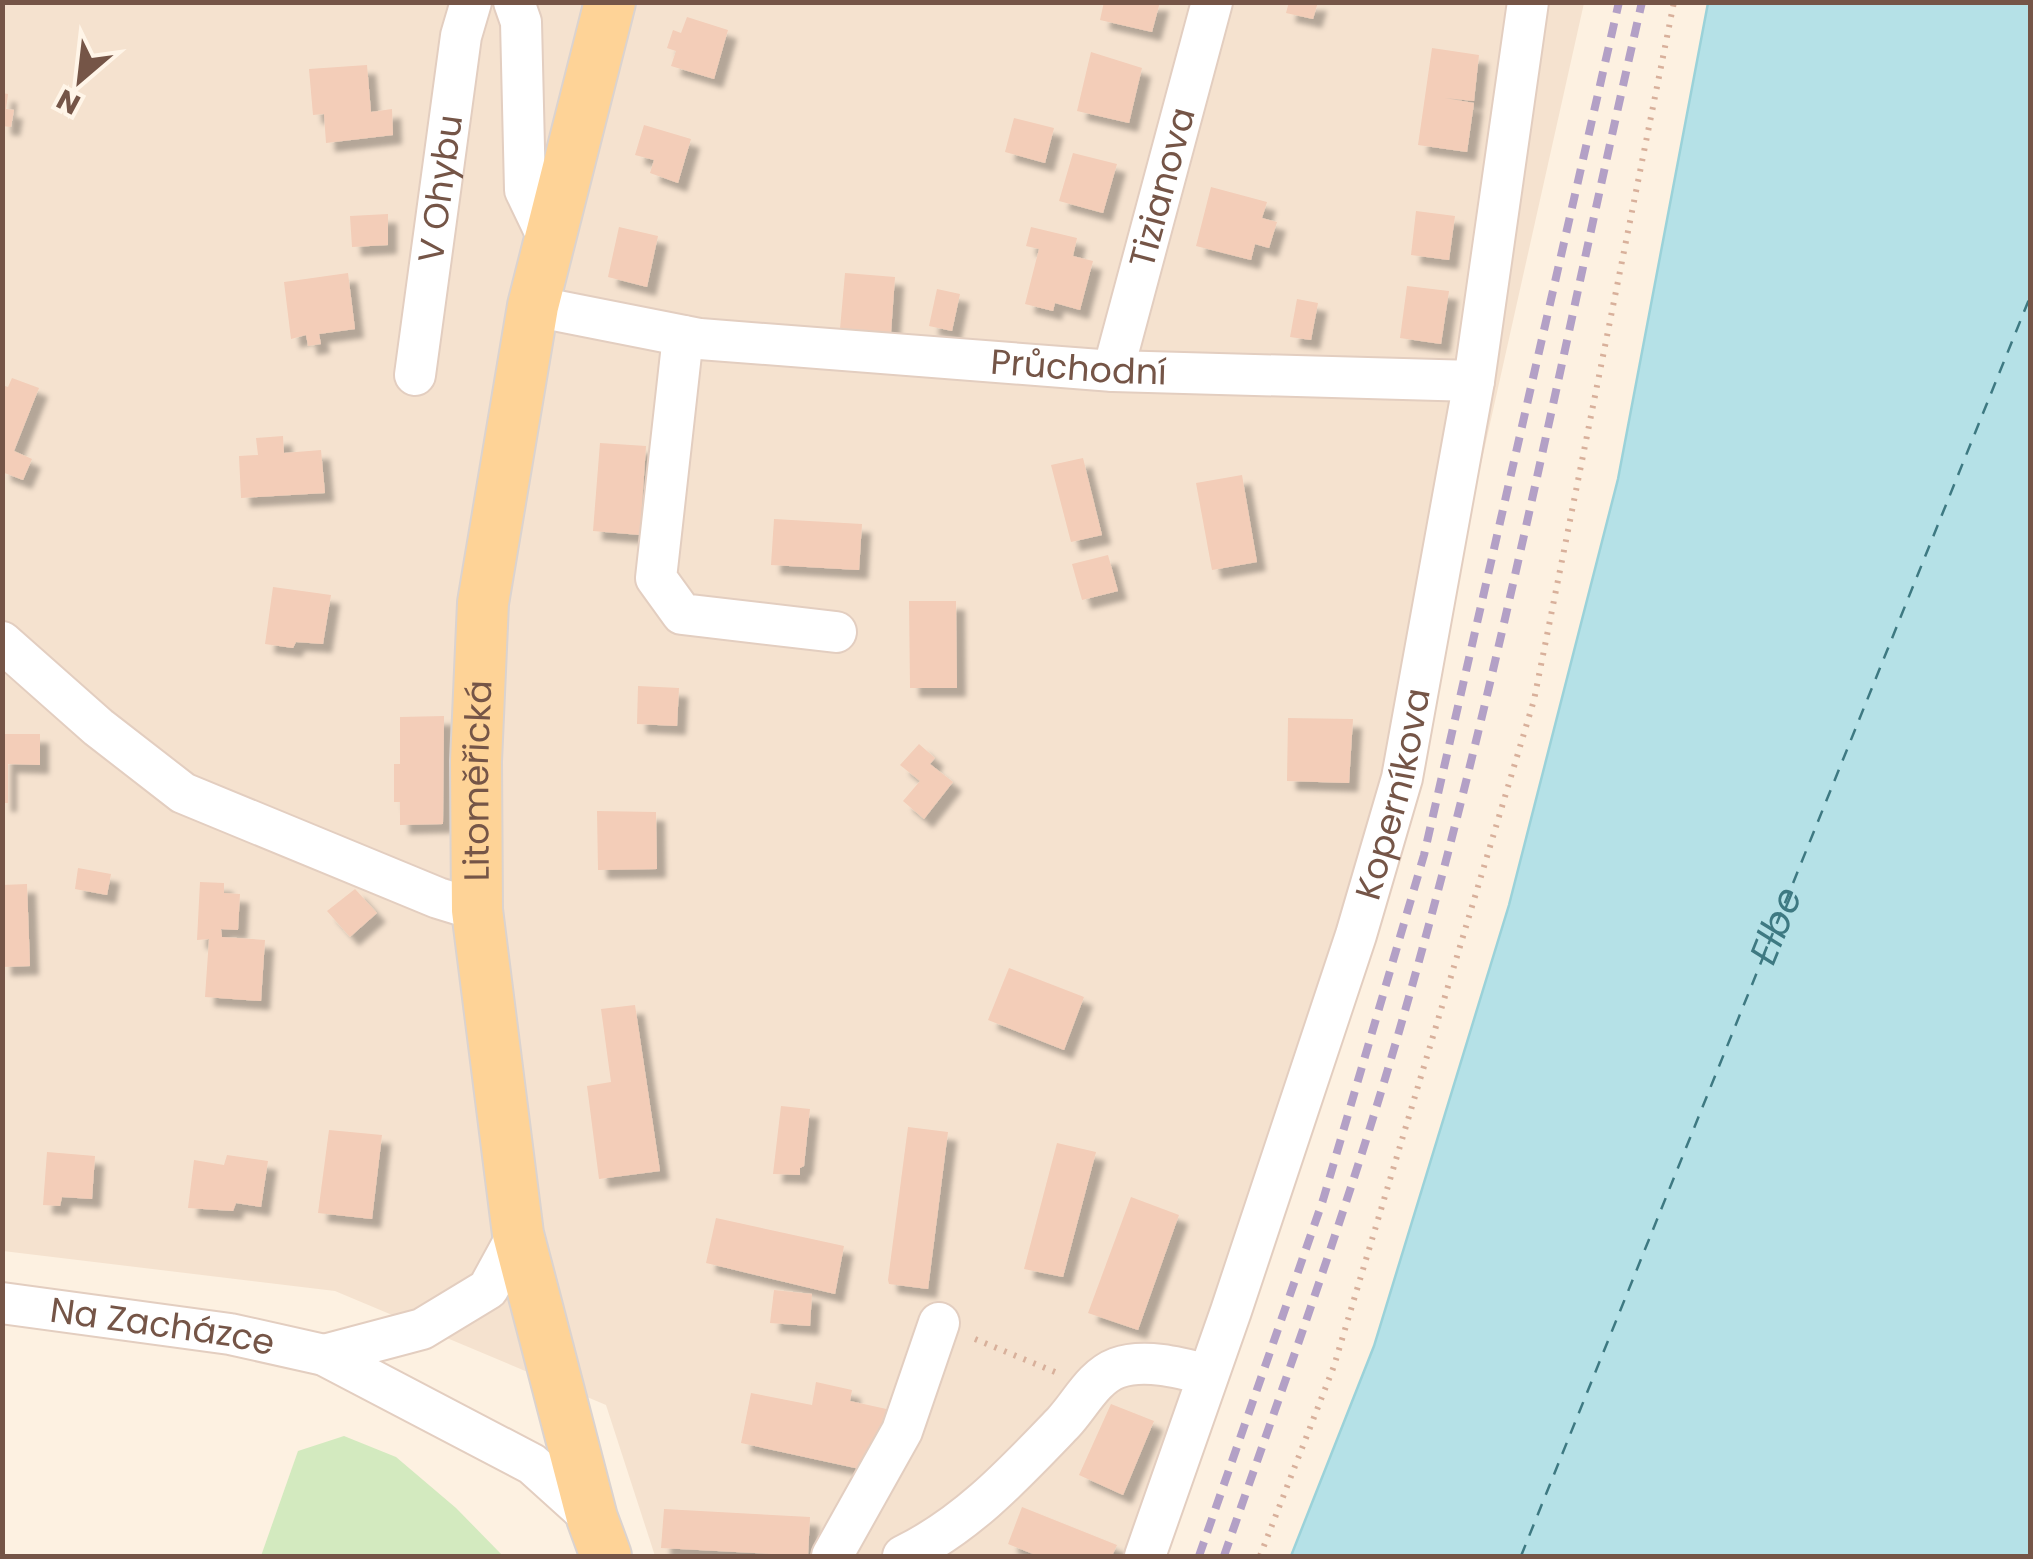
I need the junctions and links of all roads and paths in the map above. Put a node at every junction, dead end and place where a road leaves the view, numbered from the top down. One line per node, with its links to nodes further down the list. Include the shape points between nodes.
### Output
1 (471, 2): 11 (street, V Ohybu)
2 (514, 2): 7 (street, V Ohybu, via 521,22 526,190)
3 (610, 2): 7 (main road, Litoměřická)
4 (1212, 2): 10 (street, Tizianova)
5 (1528, 2): 12 (street, Koperníkova)
6 (1674, 2): 26 (path, via 1534,700 1334,1366)
7 (550, 242): 8 (main road, Litoměřická)
8 (533, 306): 9 (street, Průchodní); 15 (main road, Litoměřická, via 483,603)
9 (683, 336): 10 (street, Průchodní); 13 (street, via 656,578 682,614)
10 (1113, 372): 12 (street, Průchodní)
11 (415, 375)
12 (1474, 382): 20 (street, Koperníkova, via 1402,778)
13 (836, 632)
14 (2, 642): 15 (street, via 183,793)
15 (478, 910): 16 (main road, Litoměřická)
16 (518, 1234): 19 (street, Na Zacházce, via 488,1288 471,1299 422,1329); 22 (main road, Litoměřická)
17 (2, 1304): 19 (street, Na Zacházce, via 230,1334)
18 (939, 1323): 21 (path, via 1046,1370); 23 (street, via 902,1431)
19 (324, 1355): 22 (street, Na Zacházce, via 532,1464)
20 (1208, 1375): 21 (street, via 1165,1364 1118,1368); 25 (street, Koperníkova)
21 (1095, 1382): 24 (street, via 1012,1477 945,1534)
22 (599, 1537)
23 (832, 1556)
24 (903, 1556)
25 (1145, 1556)
26 (1260, 1556)

